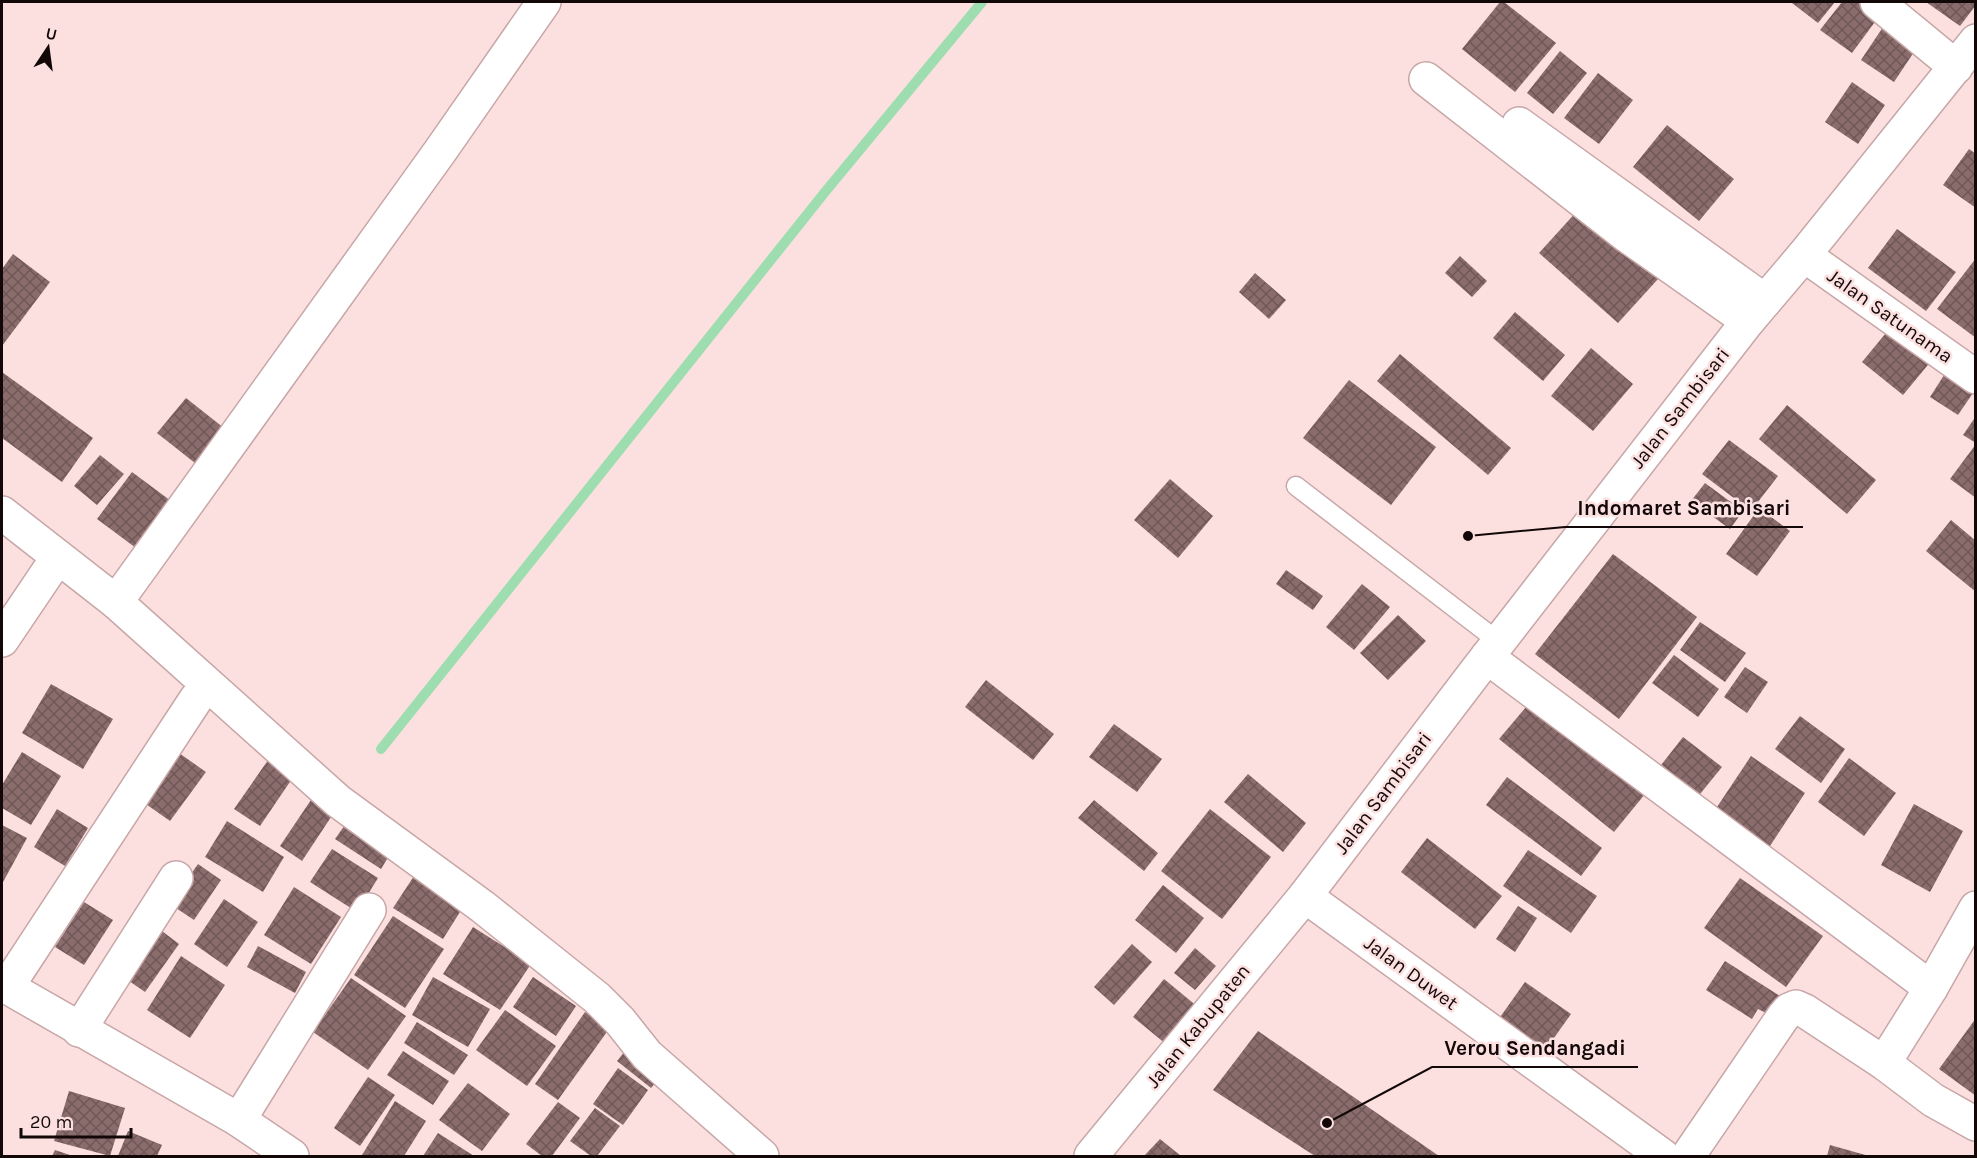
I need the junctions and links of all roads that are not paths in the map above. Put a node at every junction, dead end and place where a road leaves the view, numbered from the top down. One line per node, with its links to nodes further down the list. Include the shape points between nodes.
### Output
1 (544, 2): 13 (street)
2 (1877, 2): 4 (street)
3 (1976, 41): 4 (street, Jalan Sambisari)
4 (1956, 67): 7 (street, Jalan Sambisari)
5 (1426, 79): 8 (street, via 1626,235)
6 (1474, 90): 8 (street)
7 (1804, 255): 8 (street, Jalan Sambisari); 9 (street, Jalan Satunama)
8 (1756, 311): 15 (street, Jalan Sambisari)
9 (1976, 377)
10 (1296, 486): 15 (lane)
11 (2, 513): 12 (street)
12 (58, 557): 13 (street); 14 (street)
13 (116, 602): 28 (street, via 338,801 483,907 597,998 646,1055)
14 (2, 640)
15 (1493, 649): 18 (street, Jalan Sambisari); 22 (street)
16 (196, 699): 21 (street)
17 (176, 878): 23 (street)
18 (1305, 896): 29 (street, Jalan Kabupaten); 30 (street, Jalan Duwet)
19 (1976, 908): 22 (street)
20 (369, 910): 25 (street)
21 (4, 985): 23 (street)
22 (1931, 988): 24 (street)
23 (79, 1030): 25 (street)
24 (1884, 1063): 26 (street, via 1933,1100); 31 (street, via 1805,1011 1796,1007 1789,1010)
25 (239, 1120): 27 (street)
26 (1976, 1124)
27 (291, 1156)
28 (762, 1156)
29 (1091, 1156)
30 (1663, 1156)
31 (1688, 1156)

